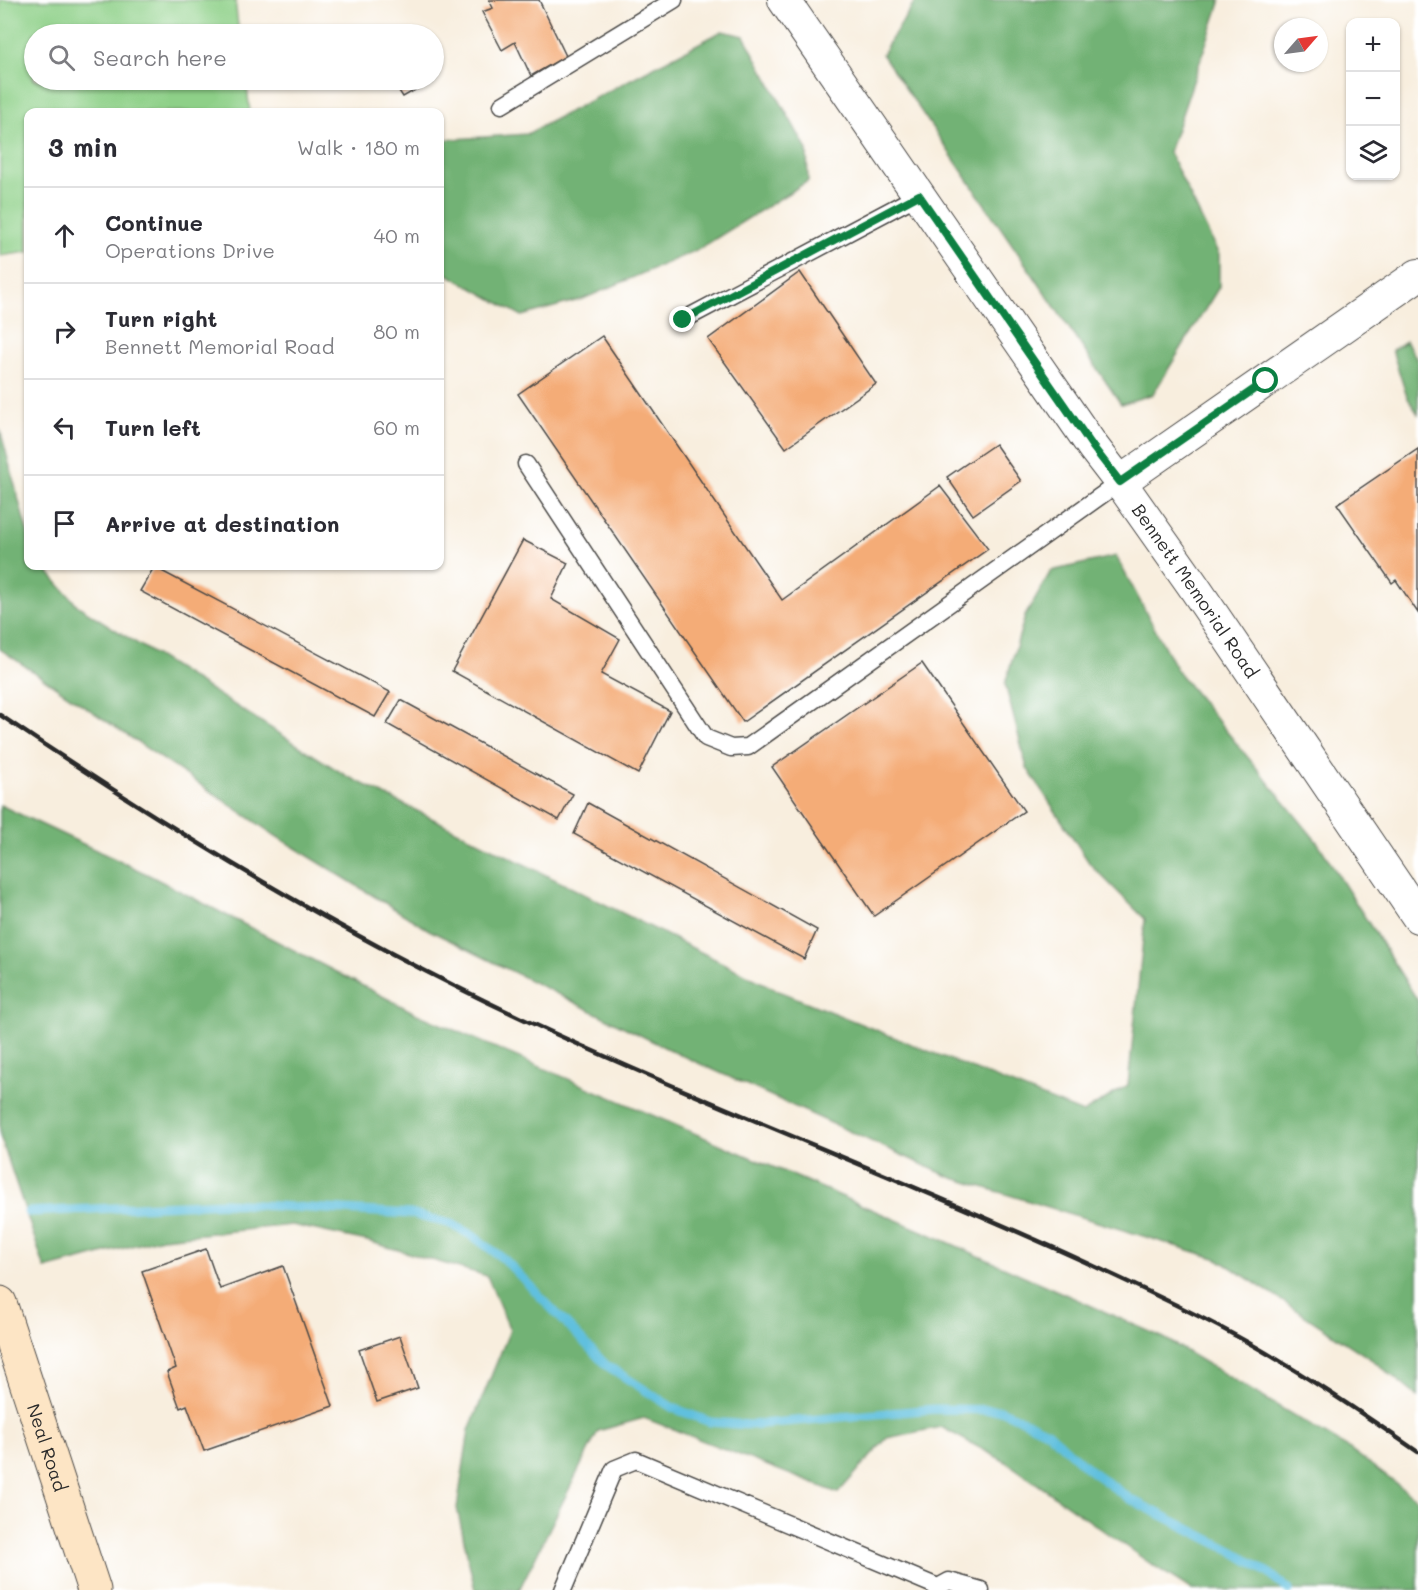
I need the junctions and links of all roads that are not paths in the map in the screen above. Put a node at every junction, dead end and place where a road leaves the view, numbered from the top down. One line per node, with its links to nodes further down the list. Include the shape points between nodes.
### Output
1 (674, 0): 3 (lane)
2 (784, 0): 4 (street, Bennett Memorial Road)
3 (502, 105)
4 (919, 195): 6 (lane); 8 (street, Bennett Memorial Road)
5 (1418, 275): 8 (street)
6 (683, 320)
7 (526, 464): 8 (lane, via 706,738 731,748 748,747)
8 (1120, 482): 9 (street, Bennett Memorial Road)
9 (1418, 917)
10 (0, 1303): 11 (street, Neal Road)
11 (6, 1338): 13 (street, Neal Road)
12 (937, 1588): 14 (lane, via 636,1460 614,1469); 15 (lane, via 949,1581)
13 (94, 1590)
14 (563, 1590)
15 (981, 1590)

